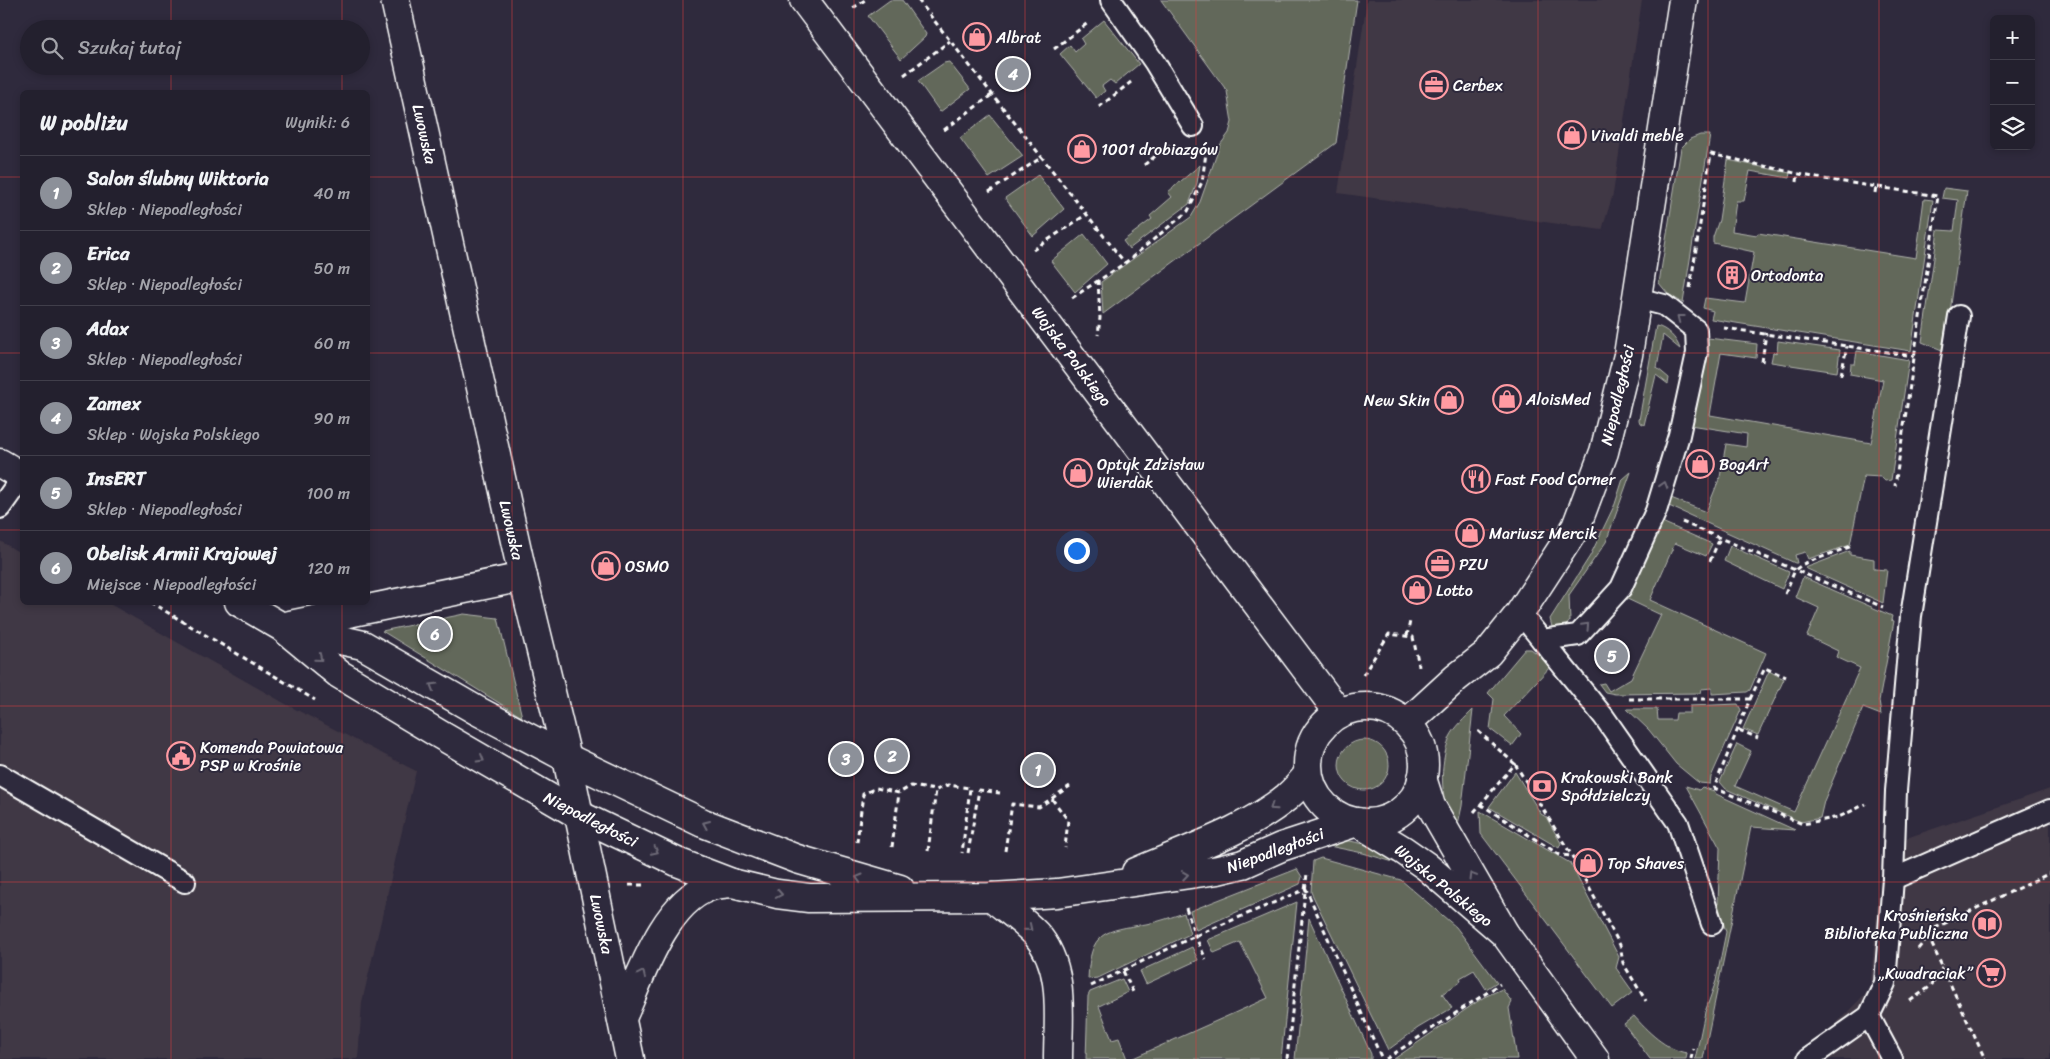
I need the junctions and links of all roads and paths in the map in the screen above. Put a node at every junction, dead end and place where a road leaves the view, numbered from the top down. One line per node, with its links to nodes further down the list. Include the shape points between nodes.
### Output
1 (394, 0): 46 (main road, Lwowska)
2 (804, 0): 62 (main road, Wojska Polskiego)
3 (865, 0): 7 (path)
4 (918, 0): 8 (path)
5 (1683, 0): 27 (main road, Niepodległości)
6 (1112, 2): 9 (path); 10 (lane)
7 (852, 8)
8 (950, 40): 11 (path); 12 (path)
9 (1054, 49)
10 (1156, 63): 13 (path); 14 (lane)
11 (904, 75)
12 (992, 94): 15 (path); 16 (path)
13 (1099, 107)
14 (1193, 126): 24 (path, via 1206,150 1202,182 1188,211)
15 (944, 130)
16 (1042, 157): 20 (path); 22 (path)
17 (1798, 173): 18 (path); 19 (path); 29 (path, via 1711,154)
18 (1798, 182)
19 (1876, 186): 21 (path); 33 (path, via 1938,196)
20 (988, 193)
21 (1875, 193)
22 (1087, 214): 23 (path); 24 (path)
23 (1033, 251)
24 (1125, 263): 25 (path)
25 (1098, 280): 26 (path); 31 (path)
26 (1072, 298)
27 (1637, 298): 29 (lane, one-way to 27, via 1664,305); 51 (main road, Niepodległości, via 1628,355 1600,462 1576,527)
28 (1959, 316): 92 (lane, via 1911,616 1896,791)
29 (1690, 325): 30 (path); 41 (lane, one-way to 29, via 1679,434 1697,353)
30 (1766, 333): 32 (path); 34 (path)
31 (1098, 335)
32 (1847, 346): 33 (path); 35 (path)
33 (1914, 356): 39 (path)
34 (1762, 362)
35 (1841, 375)
36 (0, 463): 37 (main road)
37 (20, 476)
38 (20, 480): 40 (lane)
39 (1895, 486)
40 (0, 508)
41 (1656, 511): 42 (path); 55 (lane, one-way to 41, via 1578,635 1621,588)
42 (1720, 538): 44 (path); 45 (path)
43 (1852, 546): 45 (path)
44 (1710, 561)
45 (1795, 570): 47 (path); 50 (path)
46 (523, 577): 53 (main road); 67 (main road, Lwowska)
47 (1785, 594)
48 (155, 605): 59 (path)
49 (244, 605): 53 (main road, Niepodległości)
50 (1889, 610)
51 (1520, 613): 55 (lane); 63 (main road, Niepodległości, via 1488,653)
52 (1410, 621): 54 (path)
53 (282, 627): 67 (main road, Niepodległości, one-way to 53, via 362,645); 79 (main road, Niepodległości, one-way to 79, via 339,674)
54 (1407, 636): 56 (path, via 1413,637); 57 (path, via 1389,634)
55 (1542, 640): 60 (lane)
56 (1420, 670)
57 (1362, 674)
58 (1786, 677): 61 (path, via 1765,668)
59 (310, 697)
60 (1590, 699): 61 (path); 100 (lane, via 1678,823)
61 (1750, 699): 64 (path)
62 (1339, 713): 63 (main road, via 1356,707 1374,707 1392,712); 69 (main road, via 1324,723 1314,738 1308,756)
63 (1407, 723): 71 (main road, via 1423,752)
64 (1738, 730): 66 (path); 81 (path, via 1714,788 1803,824)
65 (1478, 731): 68 (path)
66 (1758, 738)
67 (567, 758): 79 (main road, Lwowska); 97 (main road, Niepodległości, one-way to 67, via 858,878 741,839 677,812)
68 (1515, 764): 77 (path); 90 (path)
69 (1308, 774): 82 (main road, via 1320,800 1330,811); 95 (main road, Niepodległości, one-way to 95, via 1290,795 1263,814)
70 (0, 775): 93 (lane)
71 (1422, 778): 82 (main road, via 1412,800 1400,812 1386,819); 101 (main road, Wojska Polskiego, one-way to 71, via 1431,806)
72 (1070, 786): 76 (path)
73 (936, 790): 74 (path, via 911,786); 86 (path); 88 (path, via 948,785 970,788)
74 (899, 793): 83 (path, via 876,788 863,794); 84 (path)
75 (1000, 793): 89 (path, via 979,790)
76 (1052, 799): 85 (path, via 1068,820); 87 (path, via 1039,807 1012,804)
77 (1480, 804): 80 (path); 90 (path, via 1560,855)
78 (2050, 810): 92 (lane)
79 (579, 815): 94 (main road, Niepodległości, one-way to 94, via 677,862); 114 (main road, Lwowska)
80 (1471, 815)
81 (1839, 817)
82 (1357, 822): 95 (main road, Niepodległości, one-way to 82, via 1234,866); 101 (main road, Wojska Polskiego, via 1426,866)
83 (857, 843)
84 (892, 847)
85 (1065, 848)
86 (928, 851)
87 (1005, 851)
88 (962, 853)
89 (968, 853)
90 (1572, 856): 111 (path, via 1620,945 1623,963)
91 (2050, 873): 103 (path, via 1935,928)
92 (1893, 879): 113 (lane, via 1885,983)
93 (185, 882)
94 (732, 883): 97 (main road, Niepodległości, one-way to 97, via 809,898); 114 (main road, one-way to 94, via 658,939 674,914 693,895 709,887)
95 (1102, 887): 98 (main road, Niepodległości, via 1057,894)
96 (1306, 889): 102 (path); 118 (path); 119 (path)
97 (941, 897): 98 (main road, Niepodległości)
98 (992, 897): 117 (main road, one-way to 117, via 1036,934 1054,963)
99 (1184, 904): 102 (path)
100 (1712, 924)
101 (1505, 934): 121 (main road, Wojska Polskiego)
102 (1195, 936): 105 (path); 107 (path)
103 (1928, 936): 104 (path); 106 (path)
104 (1917, 950)
105 (1206, 959)
106 (1942, 968): 112 (path, via 1931,986); 125 (path)
107 (1123, 971): 109 (path); 110 (path)
108 (1506, 981): 120 (path)
109 (1084, 989)
110 (1133, 992)
111 (1646, 1001)
112 (1905, 1008)
113 (1869, 1016): 123 (lane); 124 (lane)
114 (622, 1018): 116 (main road, Lwowska)
115 (1693, 1049): 122 (path)
116 (630, 1059)
117 (1058, 1059)
118 (1287, 1059)
119 (1382, 1059)
120 (1386, 1059)
121 (1595, 1059)
122 (1692, 1059)
123 (1808, 1059)
124 (1892, 1059)
125 (1985, 1059)

